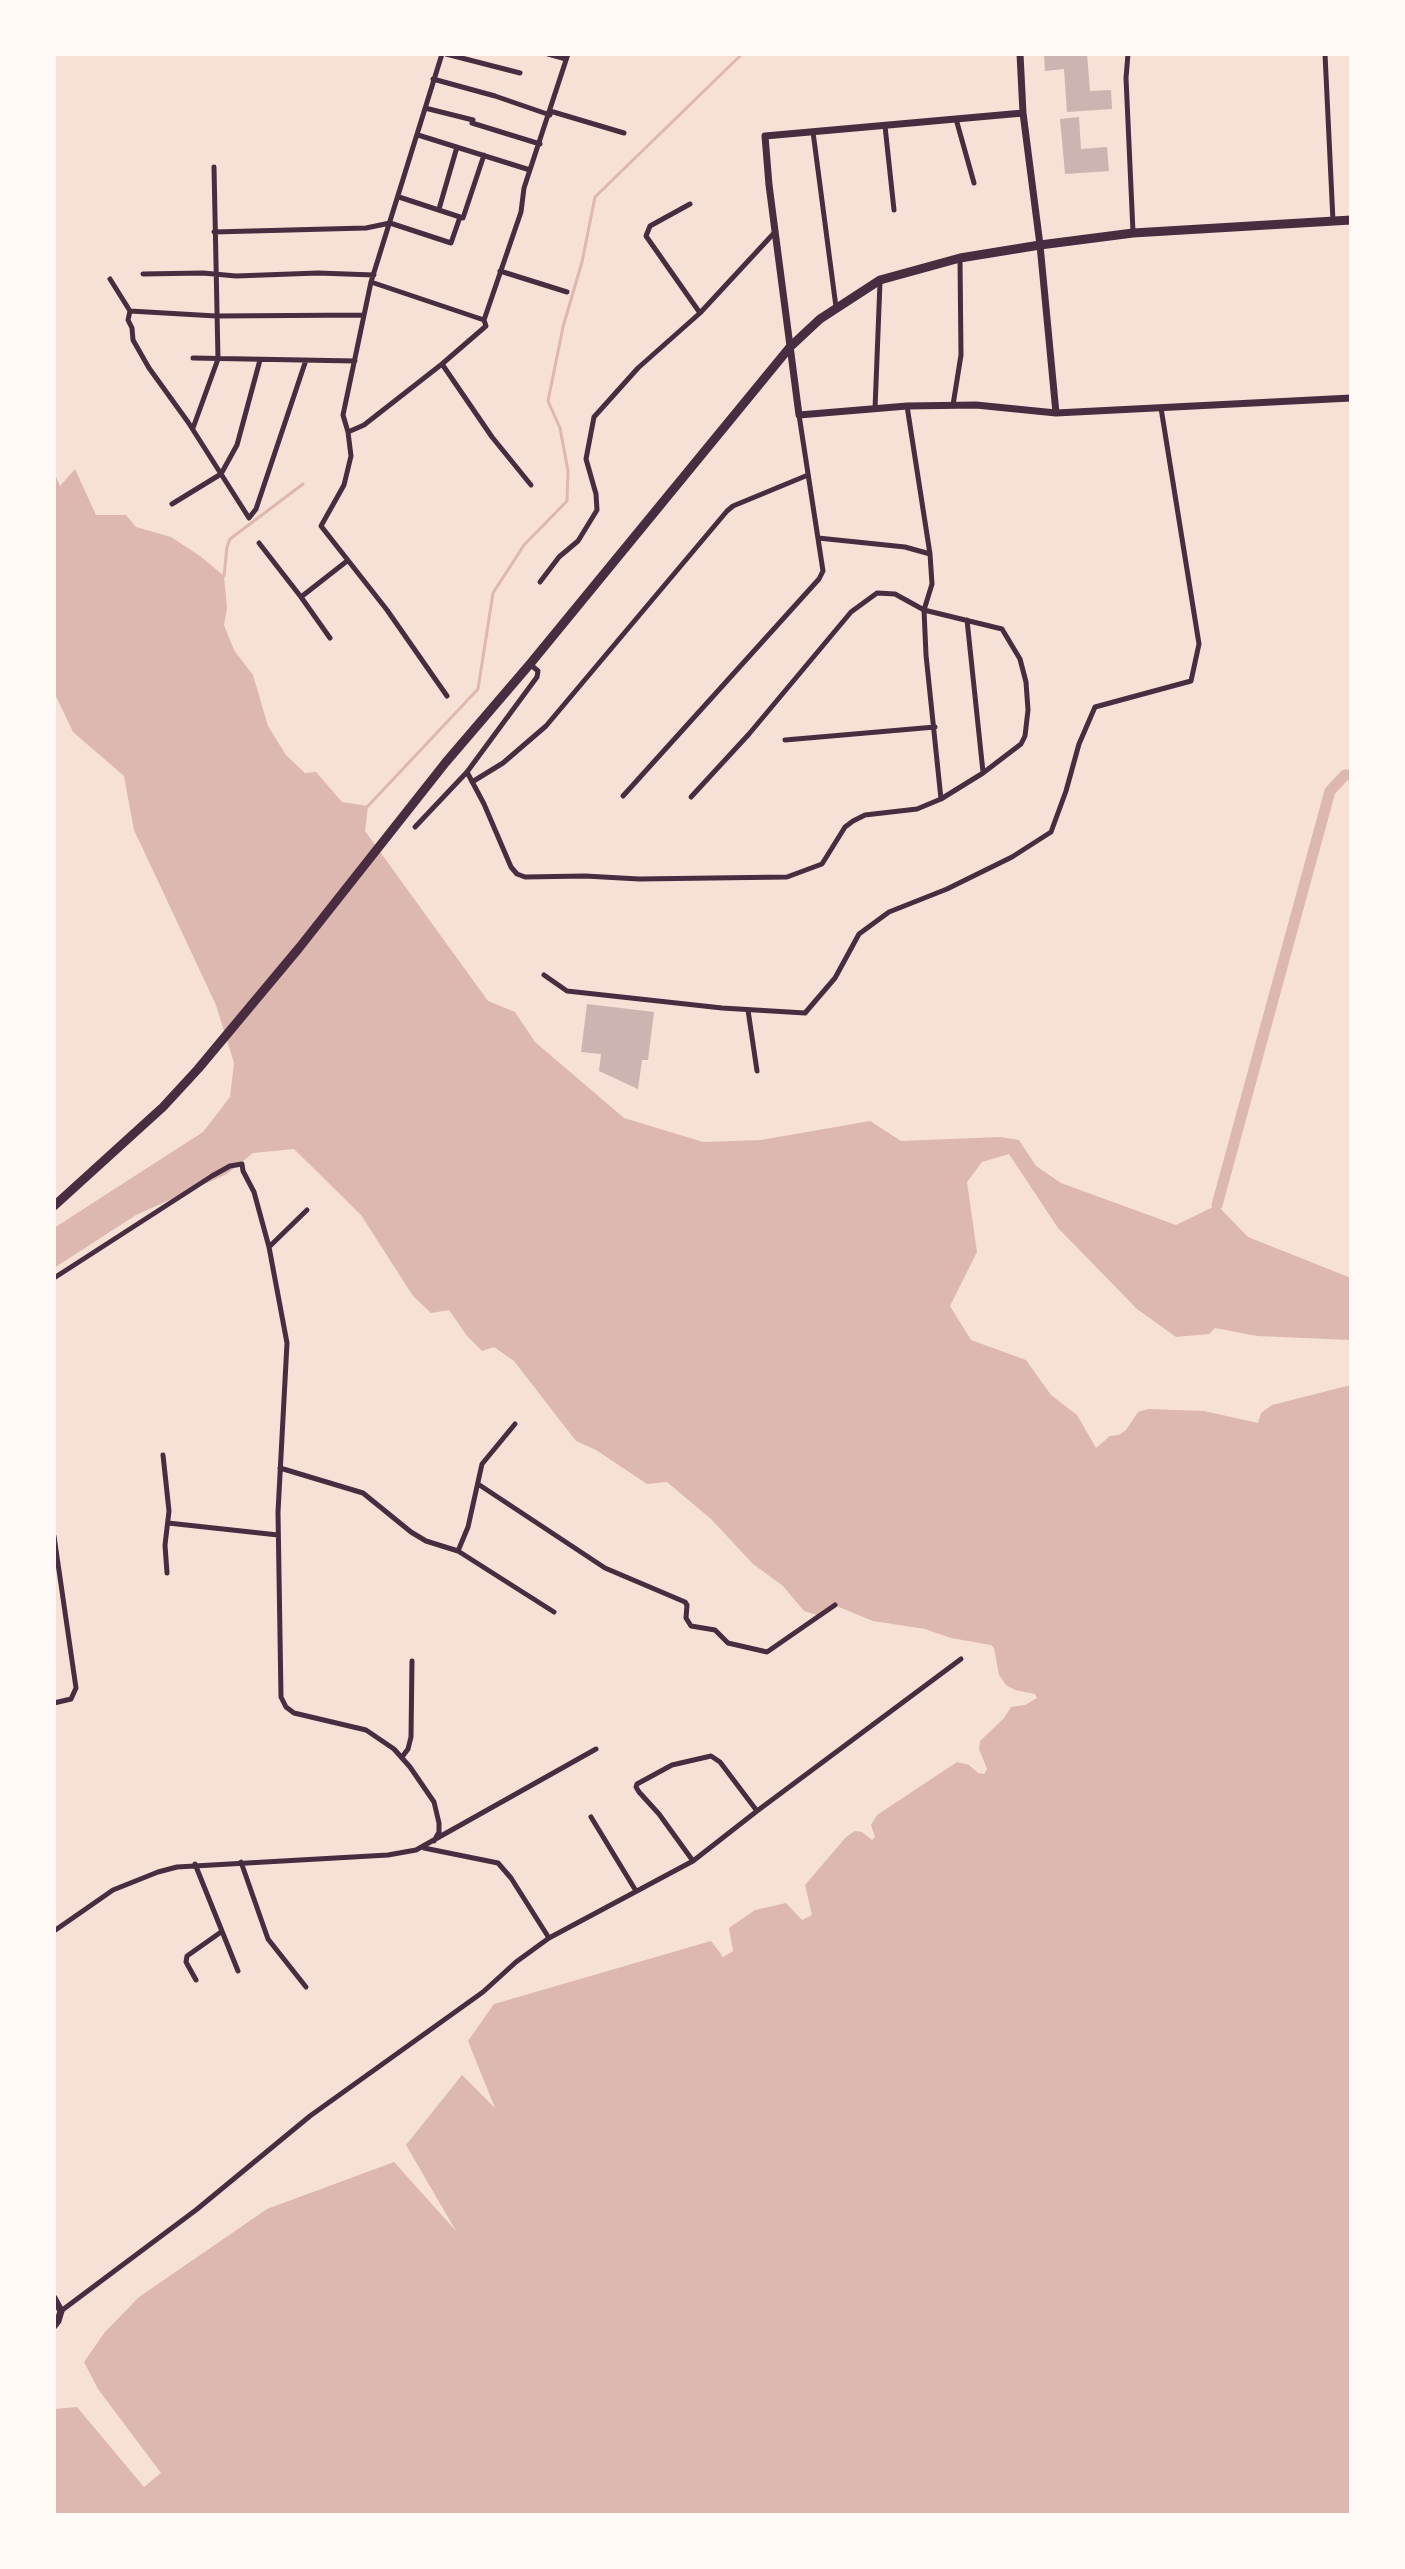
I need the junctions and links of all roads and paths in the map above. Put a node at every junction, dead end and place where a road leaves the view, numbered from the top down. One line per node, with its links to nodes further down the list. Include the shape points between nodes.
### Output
1 (444, 54): 7 (street); 8 (street)
2 (548, 54): 6 (street)
3 (1020, 54): 11 (street)
4 (1128, 54): 33 (street)
5 (1325, 54): 29 (street)
6 (567, 56): 10 (street)
7 (520, 73)
8 (433, 79): 9 (street); 10 (street)
9 (425, 108): 16 (street); 17 (street)
10 (550, 113): 15 (street); 17 (street)
11 (1023, 113): 12 (street); 34 (street)
12 (956, 119): 13 (street); 22 (street)
13 (885, 125): 14 (street); 26 (street)
14 (813, 132): 31 (street, via 765,136); 43 (street)
15 (624, 133)
16 (418, 135): 18 (street); 23 (street)
17 (540, 144): 21 (street)
18 (457, 147): 19 (street); 25 (street)
19 (484, 155): 21 (street); 27 (street)
20 (214, 167): 32 (street)
21 (530, 170): 36 (street)
22 (974, 183)
23 (399, 197): 25 (street); 30 (street)
24 (690, 204): 45 (street, via 650,226 646,236)
25 (439, 209): 27 (street)
26 (894, 210)
27 (460, 217): 30 (street, via 451,243)
28 (1351, 220): 29 (main road)
29 (1333, 221): 33 (main road)
30 (390, 223): 32 (street); 40 (street)
31 (775, 231): 45 (street); 49 (street)
32 (214, 232): 38 (street)
33 (1133, 233): 34 (main road)
34 (1040, 245): 35 (main road); 61 (street)
35 (960, 258): 41 (main road); 57 (street, via 961,355)
36 (500, 271): 42 (street); 48 (street)
37 (143, 274): 38 (street)
38 (217, 275): 40 (street, via 318,273); 47 (street)
39 (110, 279): 44 (street)
40 (373, 279): 46 (street); 48 (street)
41 (880, 280): 43 (main road); 60 (street)
42 (567, 292)
43 (836, 308): 49 (main road)
44 (130, 311): 47 (street); 63 (street, via 133,340)
45 (700, 313): 73 (street, via 638,368 594,417 586,459 597,510 578,541)
46 (364, 315): 47 (street); 54 (street)
47 (216, 316): 51 (street)
48 (484, 320): 55 (street, via 486,326)
49 (790, 347): 62 (street); 78 (main road)
50 (193, 358): 51 (street)
51 (218, 359): 52 (street); 63 (street)
52 (260, 360): 53 (street); 65 (street, via 237,445)
53 (306, 360): 54 (street); 65 (street, via 249,518)
54 (355, 361): 64 (street, via 343,415)
55 (442, 364): 64 (street); 67 (street)
56 (1351, 398): 59 (street)
57 (953, 405): 58 (street); 61 (street)
58 (907, 406): 60 (street); 71 (street)
59 (1161, 407): 61 (street); 90 (street, via 1199,644 1191,681 1095,707 1051,832 1012,857 879,919 859,934 835,978 805,1013)
60 (875, 409): 62 (street)
61 (1056, 413)
62 (799, 415): 66 (street)
63 (193, 429): 65 (street)
64 (348, 432): 72 (street, via 351,456 344,485 321,526)
65 (221, 474): 68 (street)
66 (808, 475): 69 (street); 84 (street, via 727,511 546,726)
67 (531, 485)
68 (172, 504)
69 (818, 538): 71 (street); 85 (street, via 823,571 819,579)
70 (259, 543): 74 (street)
71 (930, 554): 75 (street, via 932,584)
72 (347, 561): 74 (street); 79 (street)
73 (540, 582)
74 (301, 597): 77 (street)
75 (924, 610): 76 (street); 80 (street); 86 (street, via 895,594 877,593 851,612)
76 (967, 620): 83 (street); 83 (street, via 1002,629 1020,659 1026,682 1025,736)
77 (330, 638)
78 (530, 664): 82 (street, via 537,677); 93 (main road, via 218,1046 163,1107)
79 (447, 696)
80 (935, 727): 81 (street); 87 (street)
81 (785, 740)
82 (467, 772): 84 (street); 88 (street)
83 (983, 773): 87 (street)
84 (472, 782): 87 (street, via 511,867 525,877 787,877 822,864 853,821)
85 (623, 796)
86 (691, 797)
87 (941, 799)
88 (415, 827)
89 (544, 975): 90 (street, via 567,991)
90 (748, 1010): 91 (street)
91 (757, 1071)
92 (54, 1191): 93 (main road)
93 (63, 1198): 94 (main road)
94 (54, 1206)
95 (307, 1210): 96 (street)
96 (269, 1247): 97 (street, via 242,1164 212,1176); 100 (street, via 287,1343)
97 (54, 1278)
98 (515, 1424): 101 (street, via 486,1457)
99 (163, 1455): 102 (street)
100 (280, 1468): 103 (street); 105 (street, via 363,1493 411,1532)
101 (478, 1484): 105 (street); 107 (street, via 605,1568 685,1602 691,1626 715,1630 728,1643 767,1652)
102 (168, 1523): 103 (street); 106 (street)
103 (278, 1535): 113 (street, via 283,1702 294,1713 366,1730)
104 (54, 1536): 111 (street, via 76,1688 71,1699)
105 (458, 1551): 108 (street)
106 (167, 1573)
107 (835, 1605)
108 (554, 1612)
109 (961, 1659): 114 (street)
110 (412, 1661): 113 (street, via 411,1737)
111 (54, 1703)
112 (596, 1749): 116 (street)
113 (402, 1758): 116 (street, via 434,1802 439,1823)
114 (757, 1811): 118 (street); 118 (street, via 711,1756 672,1765 637,1784)
115 (591, 1817): 121 (street)
116 (434, 1841): 117 (street)
117 (422, 1848): 119 (street, via 388,1855); 124 (street, via 498,1863)
118 (693, 1861): 121 (street)
119 (241, 1862): 120 (street); 127 (street, via 268,1939)
120 (195, 1864): 122 (street, via 113,1890); 123 (street)
121 (636, 1891): 124 (street)
122 (54, 1931)
123 (221, 1932): 125 (street); 126 (street, via 187,1956)
124 (549, 1938): 129 (street)
125 (238, 1971)
126 (196, 1980)
127 (306, 1987)
128 (54, 2298): 129 (street)
129 (61, 2311): 130 (street)
130 (54, 2326)

